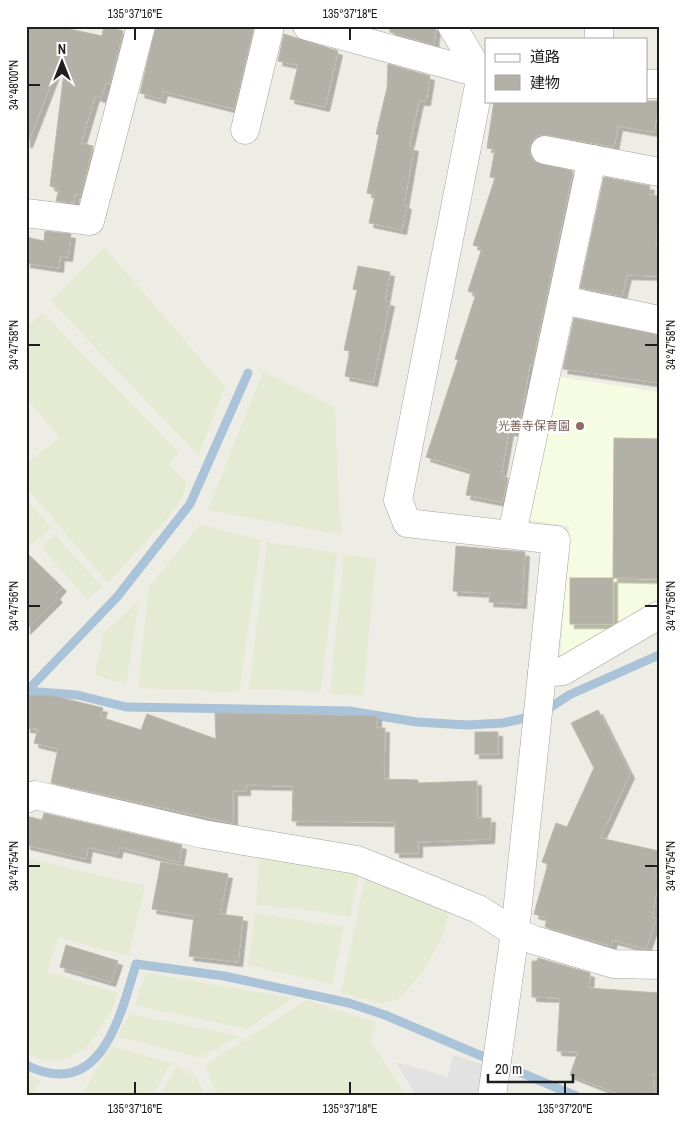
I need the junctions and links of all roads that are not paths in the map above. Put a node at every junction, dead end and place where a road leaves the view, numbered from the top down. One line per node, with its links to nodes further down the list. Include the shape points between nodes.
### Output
1 (141, 26): 10 (street, via 90,221)
2 (270, 26): 6 (street)
3 (307, 26): 5 (street)
4 (452, 26): 5 (street)
5 (483, 75): 13 (street, via 398,500 407,523)
6 (245, 130)
7 (545, 150): 8 (street)
8 (592, 159): 9 (street); 11 (street)
9 (659, 172)
10 (26, 213)
11 (562, 300): 12 (street); 13 (street)
12 (659, 320)
13 (512, 534): 15 (street, via 556,540)
14 (659, 615): 15 (street, via 562,671)
15 (542, 673): 17 (street)
16 (26, 799): 17 (street, via 35,795 203,834 357,860 478,909)
17 (515, 932): 18 (street, via 614,964); 19 (street)
18 (659, 965)
19 (495, 1073)

